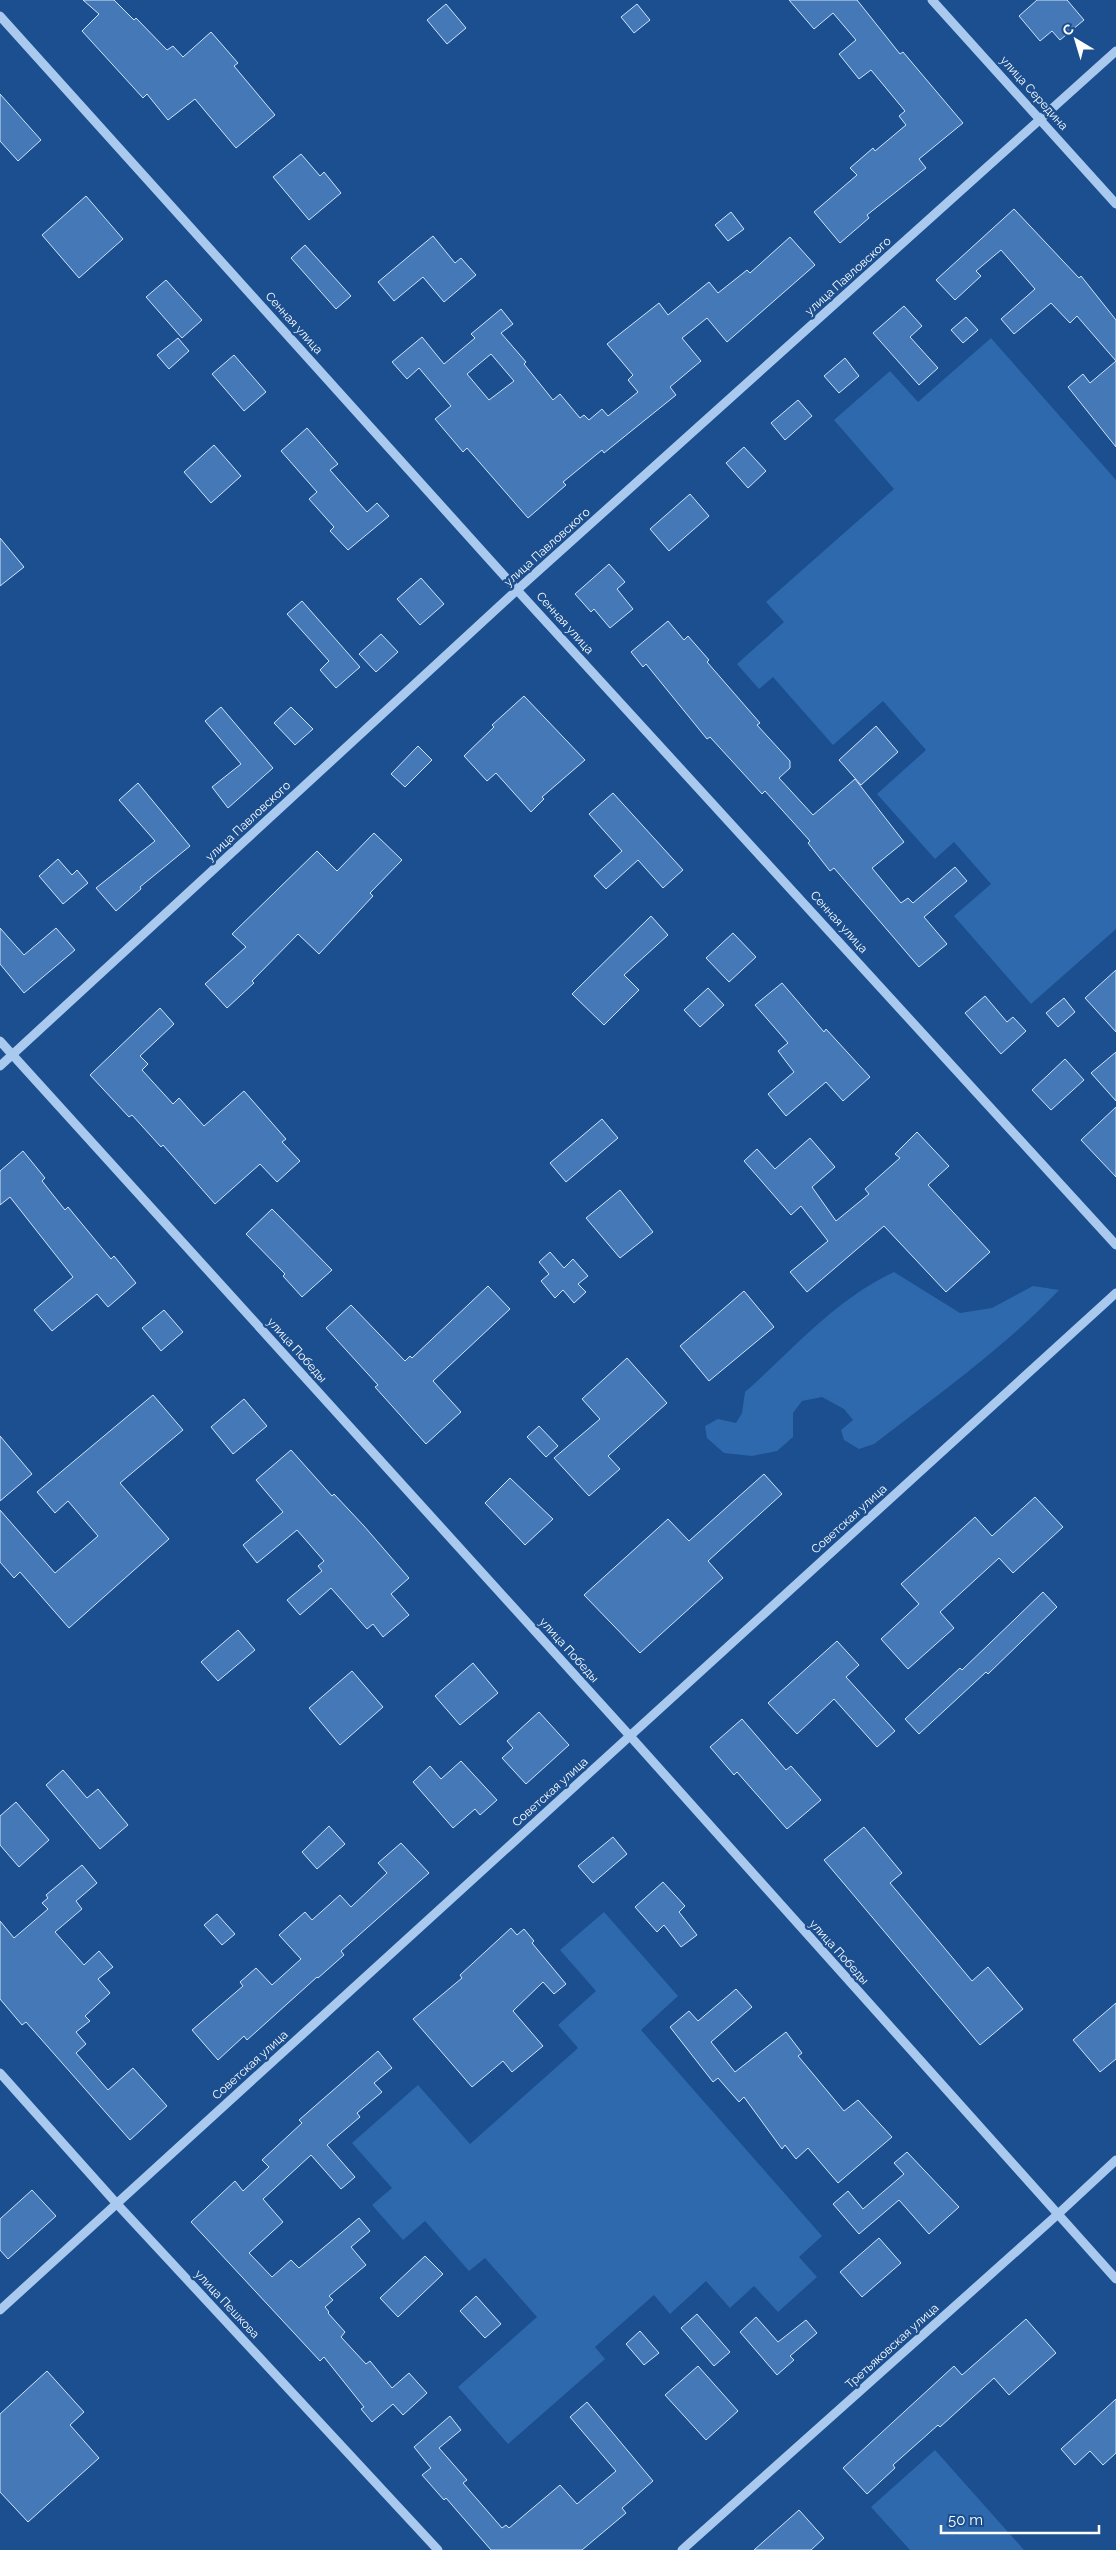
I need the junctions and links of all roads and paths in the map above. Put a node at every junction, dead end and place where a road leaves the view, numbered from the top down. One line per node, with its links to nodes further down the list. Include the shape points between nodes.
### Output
1 (932, 0): 4 (street, улица Середина)
2 (0, 16): 6 (street, Сенная улица)
3 (1116, 51): 4 (street, улица Павловского)
4 (1042, 120): 5 (street, улица Середина); 6 (street, улица Павловского)
5 (1116, 204)
6 (518, 590): 8 (street, улица Павловского); 10 (street, Сенная улица)
7 (0, 1041): 8 (street, улица Победы)
8 (13, 1055): 9 (street, улица Павловского); 12 (street, улица Победы)
9 (0, 1066)
10 (1116, 1244)
11 (1116, 1293): 12 (street, Советская улица)
12 (630, 1736): 15 (street, Советская улица); 16 (street, улица Победы)
13 (0, 2073): 15 (street, улица Пешкова)
14 (1116, 2160): 16 (street, Третьяковская улица)
15 (117, 2204): 18 (street, Советская улица); 19 (street, улица Пешкова)
16 (1057, 2215): 17 (street, улица Победы); 20 (street, Третьяковская улица)
17 (1116, 2279)
18 (0, 2310)
19 (438, 2550)
20 (682, 2550)

